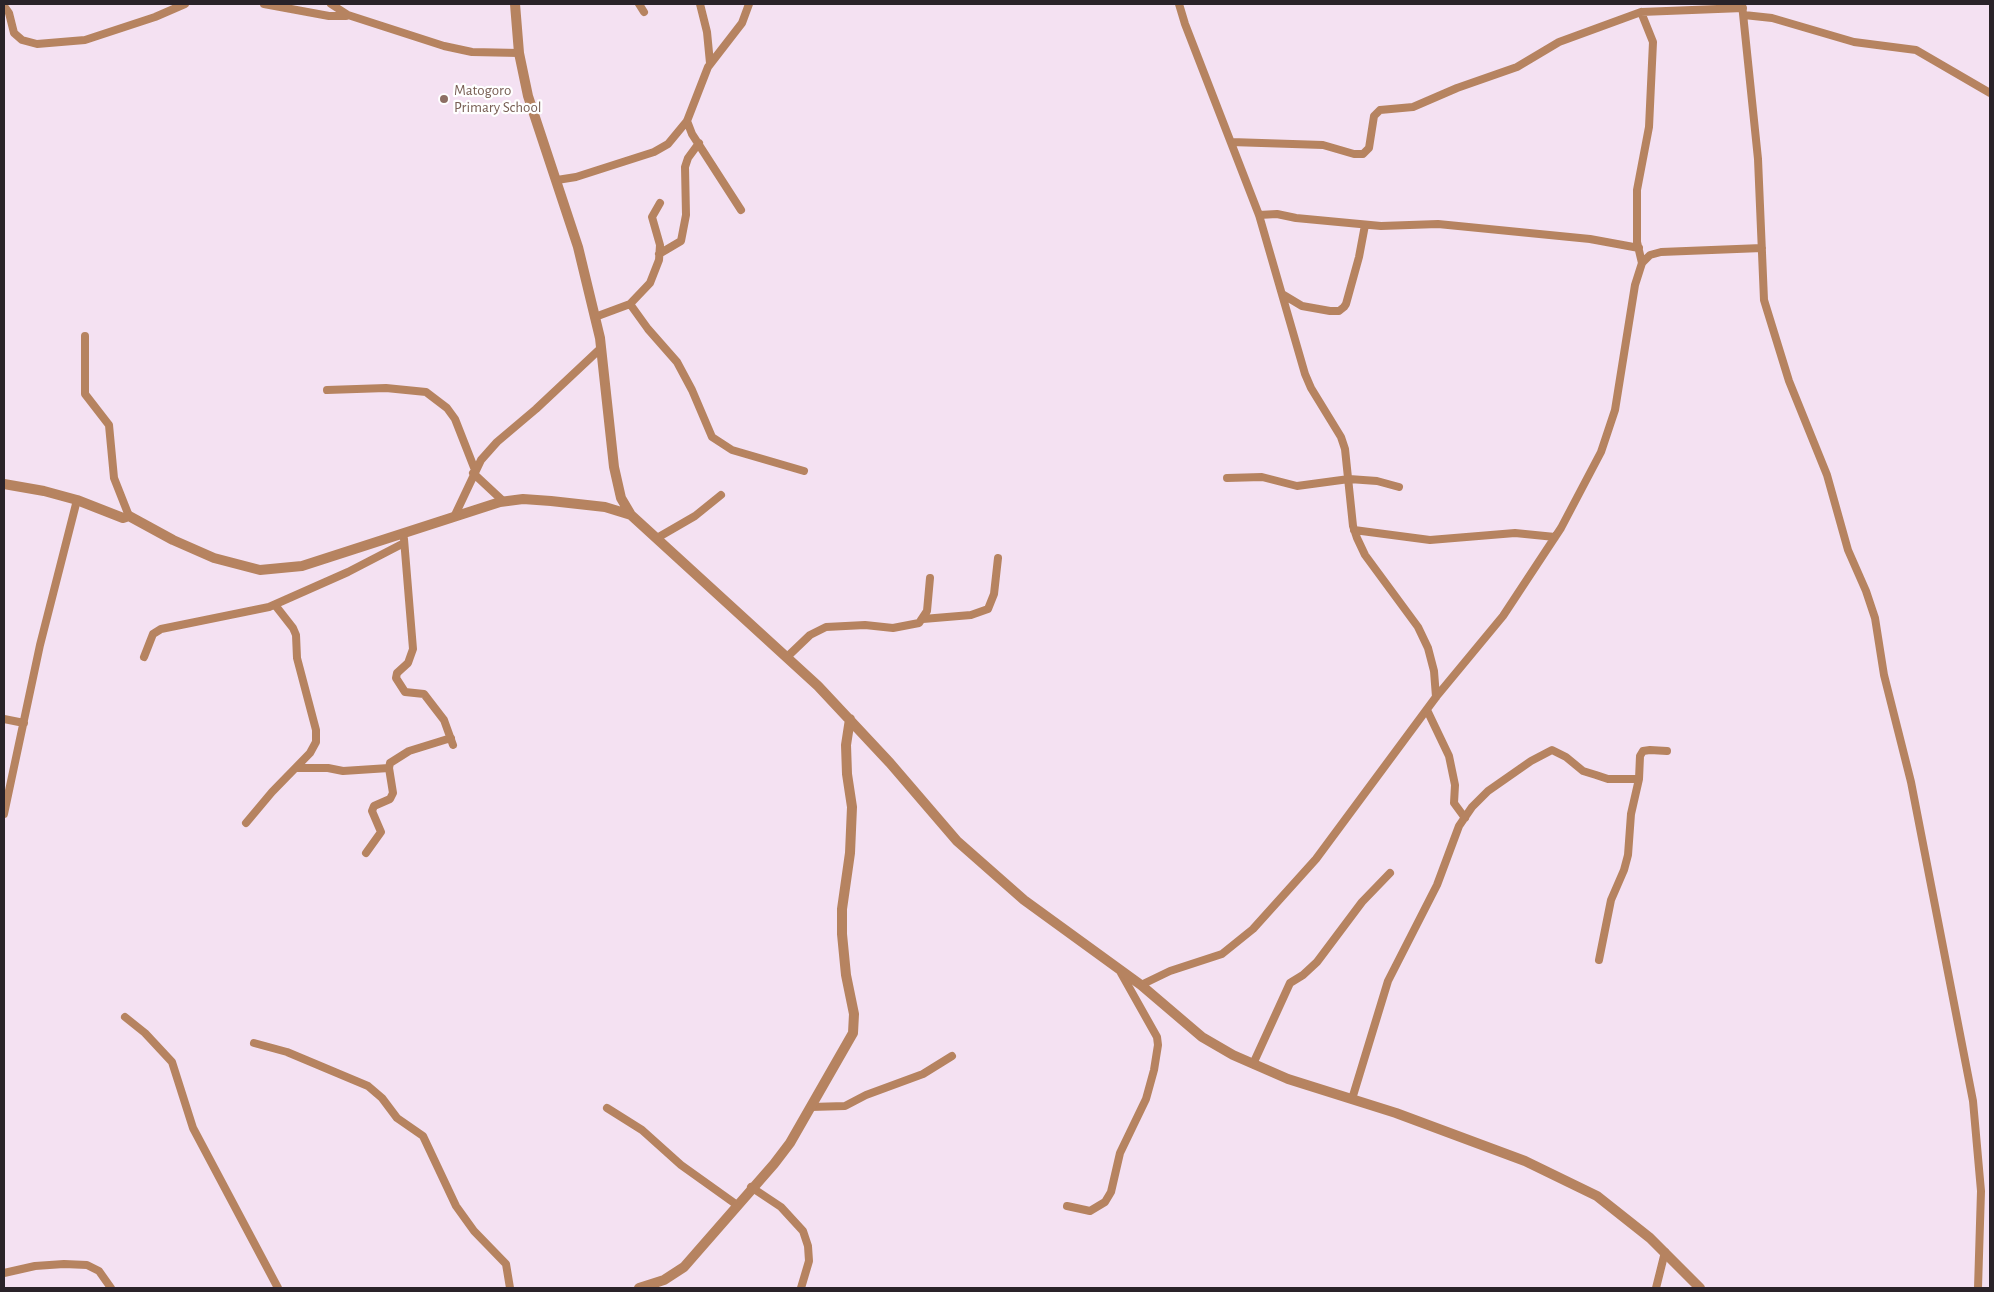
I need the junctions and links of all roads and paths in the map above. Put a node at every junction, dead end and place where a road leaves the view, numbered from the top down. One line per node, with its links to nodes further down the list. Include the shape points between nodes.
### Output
1 (184, 4): 9 (street, via 85,40 37,44 22,40 14,33)
2 (264, 4): 13 (street, via 329,16)
3 (331, 4): 13 (street)
4 (516, 4): 14 (street)
5 (639, 4): 11 (street)
6 (700, 4): 15 (street)
7 (749, 4): 15 (street, via 742,23)
8 (1179, 4): 18 (street)
9 (4, 6)
10 (1743, 9): 12 (street); 16 (street, via 1854,42 1916,50); 26 (street, via 1758,159)
11 (644, 12)
12 (1641, 12): 18 (street, via 1559,42 1517,67 1413,106 1375,112 1369,148 1363,154 1315,144); 25 (street, via 1653,42 1653,56 1650,127 1637,190)
13 (348, 16): 14 (street, via 463,50)
14 (519, 53): 20 (street, via 528,96)
15 (710, 64): 17 (street)
16 (1990, 93)
17 (687, 121): 19 (street); 20 (street, via 668,144 654,152)
18 (1231, 142): 23 (street)
19 (698, 143): 22 (street); 27 (street, via 685,167 686,215 681,241)
20 (557, 180): 31 (street, via 578,246)
21 (660, 203): 27 (street, via 652,217)
22 (741, 210)
23 (1259, 215): 24 (street, via 1277,214); 29 (street)
24 (1364, 225): 25 (street, via 1438,224 1590,239); 29 (street, via 1344,308 1330,311 1302,306)
25 (1638, 248): 28 (street)
26 (1762, 248): 28 (street, via 1661,252 1650,255); 93 (street, via 1761,284 1770,324 1824,467 1848,550 1875,618 1884,675 1911,782 1974,1101 1981,1191)
27 (659, 254): 30 (street, via 650,283)
28 (1642, 263): 48 (street, via 1607,435)
29 (1282, 294): 38 (street, via 1311,388 1341,437)
30 (630, 304): 31 (street); 36 (street, via 648,330 678,362 712,437 732,450)
31 (595, 317): 33 (street)
32 (85, 336): 46 (street, via 85,394 110,426 114,478)
33 (600, 348): 35 (street, via 497,442); 45 (street, via 614,467 621,498)
34 (327, 390): 35 (street, via 386,388 426,392 447,408 454,419)
35 (474, 471): 43 (street); 44 (street)
36 (804, 471)
37 (1227, 478): 38 (street, via 1262,477 1296,486)
38 (1349, 479): 40 (street); 47 (street)
39 (4, 484): 42 (street)
40 (1399, 487)
41 (721, 495): 49 (street, via 695,516)
42 (77, 500): 46 (street, via 123,518); 61 (street)
43 (503, 502): 44 (street); 45 (street, via 523,499 560,502 605,507)
44 (455, 515): 50 (street)
45 (631, 515): 49 (street)
46 (129, 516): 50 (street, via 214,558 260,570 302,566)
47 (1354, 530): 48 (street, via 1430,540 1515,533); 57 (street, via 1365,555 1418,627 1434,671)
48 (1555, 537): 57 (street, via 1503,616)
49 (658, 538): 56 (street)
50 (404, 539): 53 (street, via 348,572); 64 (street, via 413,649 408,663 396,678 405,692 424,694 444,720 452,742 409,751 396,758)
51 (998, 558): 54 (street, via 994,594 988,609 971,615)
52 (930, 578): 54 (street)
53 (275, 605): 55 (street, via 161,629 153,634); 63 (street, via 296,635 297,658 316,730 316,742)
54 (923, 619): 56 (street, via 919,623 893,628 865,625 826,627 810,635)
55 (144, 657)
56 (788, 657): 60 (street)
57 (1436, 697): 58 (street)
58 (1427, 710): 67 (street, via 1449,756 1455,785 1454,802); 73 (street, via 1316,859 1253,929 1222,954 1170,971)
59 (4, 719): 61 (street)
60 (850, 719): 72 (street, via 956,841 1024,900); 79 (street, via 846,745 852,807 842,934 855,1021 853,1033)
61 (24, 723): 66 (street)
62 (1667, 751): 65 (street, via 1641,753)
63 (296, 768): 64 (street, via 342,771); 68 (street)
64 (389, 768): 69 (street, via 393,793 390,799 372,810 381,832)
65 (1639, 779): 67 (street, via 1608,779 1583,771 1552,750 1488,791); 71 (street, via 1628,854 1612,900)
66 (4, 814)
67 (1465, 818): 78 (street, via 1437,885 1388,981)
68 (246, 823)
69 (366, 853)
70 (1390, 873): 77 (street, via 1362,902 1316,962 1290,983)
71 (1599, 960)
72 (1119, 969): 73 (street); 83 (street, via 1157,1036 1154,1070 1146,1099 1120,1153 1111,1192 1105,1202 1090,1211)
73 (1141, 985): 77 (street, via 1202,1037)
74 (125, 1017): 87 (street, via 172,1062 193,1128)
75 (254, 1043): 88 (street, via 288,1052 368,1086 397,1118 422,1136 456,1206 474,1232 506,1264)
76 (952, 1056): 79 (street, via 923,1074 844,1106)
77 (1253, 1064): 78 (street)
78 (1352, 1099): 84 (street, via 1525,1161 1597,1196)
79 (811, 1107): 81 (street, via 790,1143)
80 (607, 1108): 82 (street, via 642,1130 687,1169)
81 (751, 1188): 82 (street); 90 (street, via 781,1207 803,1231 809,1261)
82 (737, 1205): 89 (street, via 684,1267 664,1280)
83 (1067, 1206)
84 (1665, 1252): 91 (street); 92 (street)
85 (4, 1273): 86 (street, via 35,1266 86,1265 99,1271)
86 (111, 1288)
87 (278, 1288)
88 (510, 1288)
89 (639, 1288)
90 (801, 1288)
91 (1656, 1288)
92 (1700, 1288)
93 (1978, 1288)

